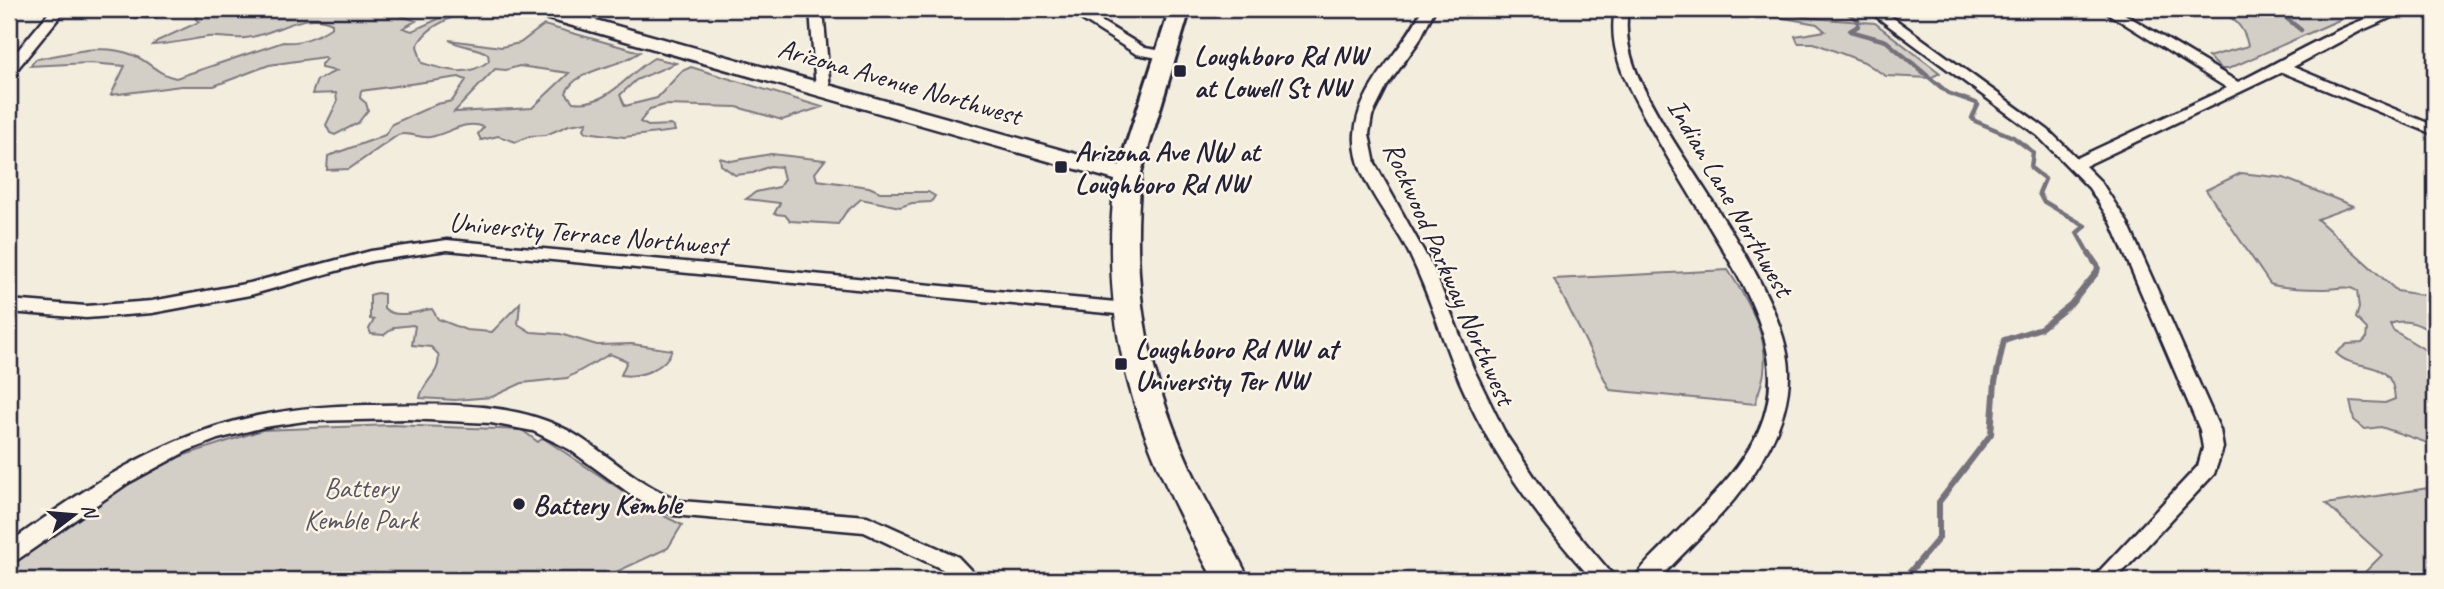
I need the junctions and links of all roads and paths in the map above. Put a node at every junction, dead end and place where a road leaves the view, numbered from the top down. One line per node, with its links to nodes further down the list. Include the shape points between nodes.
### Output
1 (59, 9): 15 (street)
2 (122, 9): 12 (street)
3 (534, 9): 17 (main road, Arizona Avenue Northwest)
4 (816, 9): 17 (street)
5 (1072, 9): 13 (street, via 1141,51)
6 (1180, 9): 13 (main road)
7 (1428, 9): 26 (street, Rockwood Parkway Northwest, via 1414,41 1366,111 1365,161 1425,269 1469,382 1502,447 1543,508)
8 (1621, 9): 27 (street, Indian Lane Northwest, via 1618,29 1629,75 1757,289 1780,361 1778,399 1758,450)
9 (1873, 9): 19 (street, via 2036,128)
10 (2106, 9): 16 (street)
11 (2404, 9): 14 (street, via 2355,28)
12 (155, 13)
13 (1164, 55): 20 (main road)
14 (2282, 67): 16 (street); 18 (street)
15 (9, 70)
16 (2237, 88): 19 (street)
17 (823, 90): 20 (main road, Arizona Avenue Northwest)
18 (2435, 131)
19 (2077, 164): 28 (street, via 2119,222 2213,442 2207,469)
20 (1128, 176): 22 (main road, via 1121,244)
21 (9, 306): 22 (street, University Terrace Northwest, via 86,312 152,307 250,289 415,247 457,245)
22 (1126, 309): 25 (main road, via 1161,439 1189,503)
23 (9, 554): 24 (street, via 120,476 218,432 294,415 424,412 540,426 673,507 873,525 950,563)
24 (969, 580)
25 (1232, 580)
26 (1606, 580)
27 (1645, 580)
28 (2102, 580)

